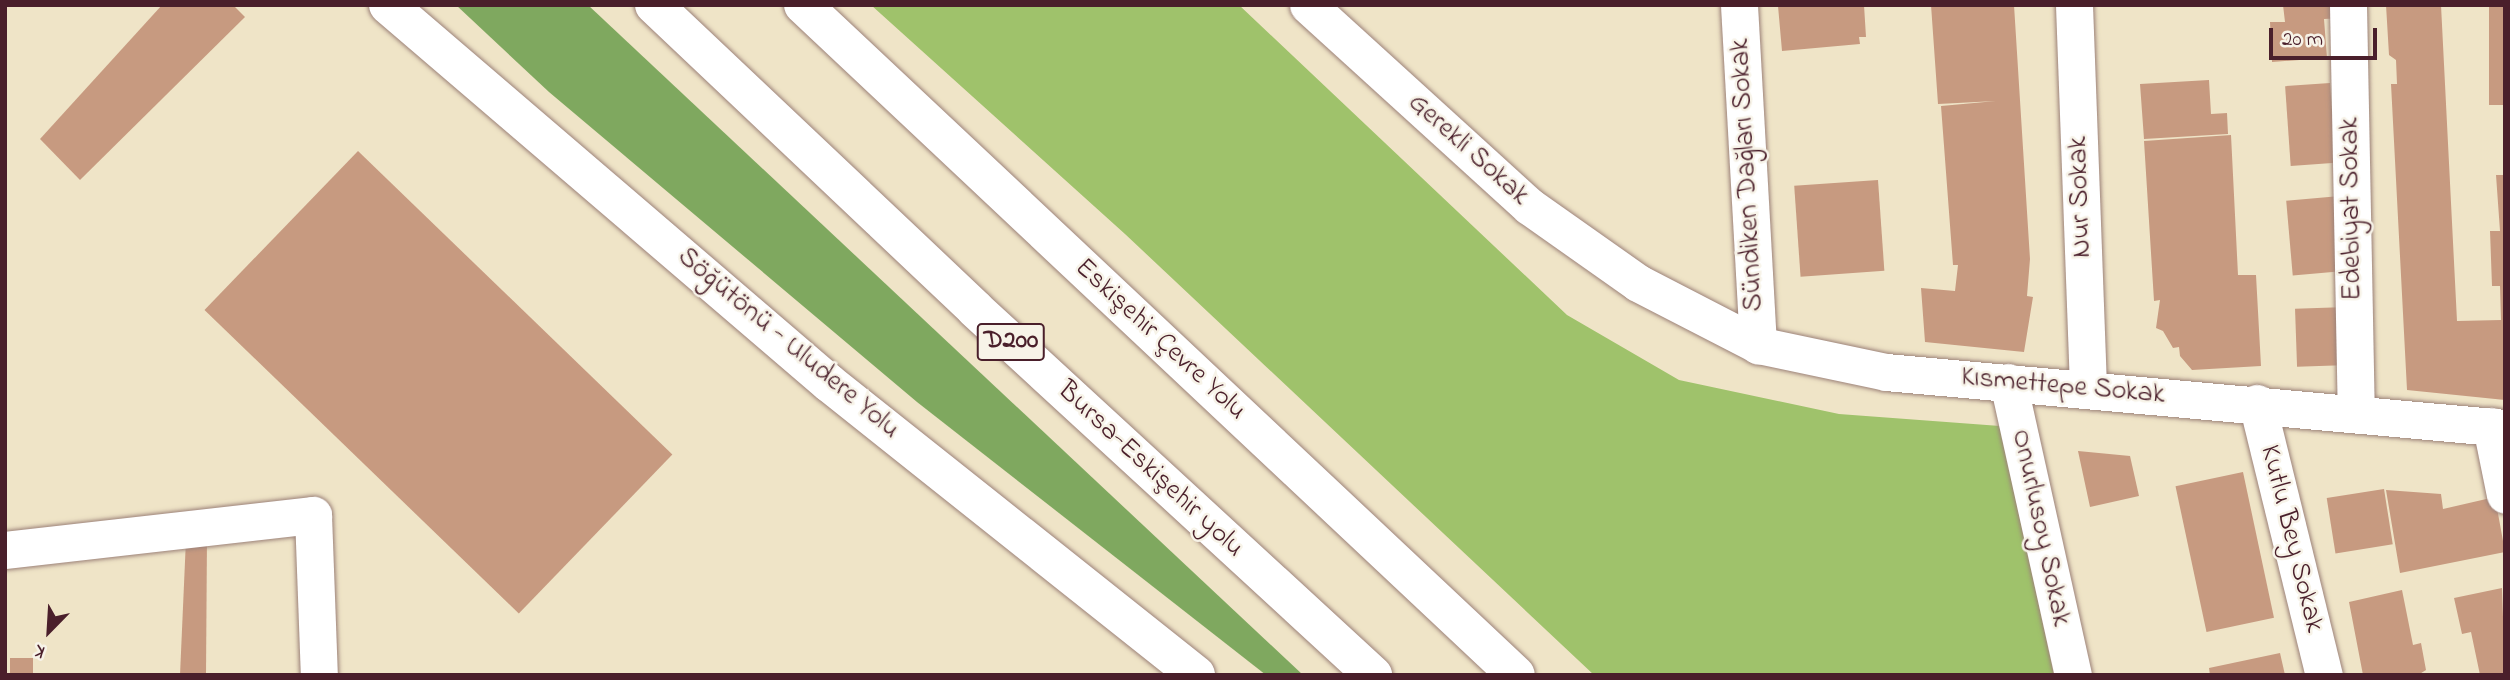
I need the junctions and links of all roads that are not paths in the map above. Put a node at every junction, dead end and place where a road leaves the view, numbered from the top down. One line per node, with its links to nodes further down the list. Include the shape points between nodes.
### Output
1 (388, 5): 18 (main road, Söğütönü - Uludere Yolu, via 829,383)
2 (654, 5): 19 (main road, Bursa-Eskişehir yolu / D200, via 975,309)
3 (803, 5): 20 (main road, Eskişehir Çevre Yolu)
4 (1308, 5): 8 (street, Gerekli Sokak, via 1529,206)
5 (1739, 5): 9 (street, Sündiken Dağları Sokak)
6 (2074, 5): 11 (street, Nur Sokak)
7 (2348, 5): 13 (street, Edebiyat Sokak)
8 (1638, 283): 9 (street, Kısmettepe Sokak)
9 (1758, 345): 10 (street, Kısmettepe Sokak, via 1886,372)
10 (2008, 382): 11 (street, Kısmettepe Sokak); 21 (street, Onurlusoy Sokak)
11 (2088, 389): 12 (street, Kısmettepe Sokak)
12 (2257, 403): 13 (street, Kısmettepe Sokak); 22 (street, Kutlu Bey Sokak)
13 (2356, 413): 14 (street, Kısmettepe Sokak)
14 (2498, 427): 15 (street)
15 (2505, 495)
16 (5, 550): 17 (street, via 313,515)
17 (319, 675)
18 (1196, 675)
19 (1373, 675)
20 (1516, 675)
21 (2073, 675)
22 (2324, 675)

